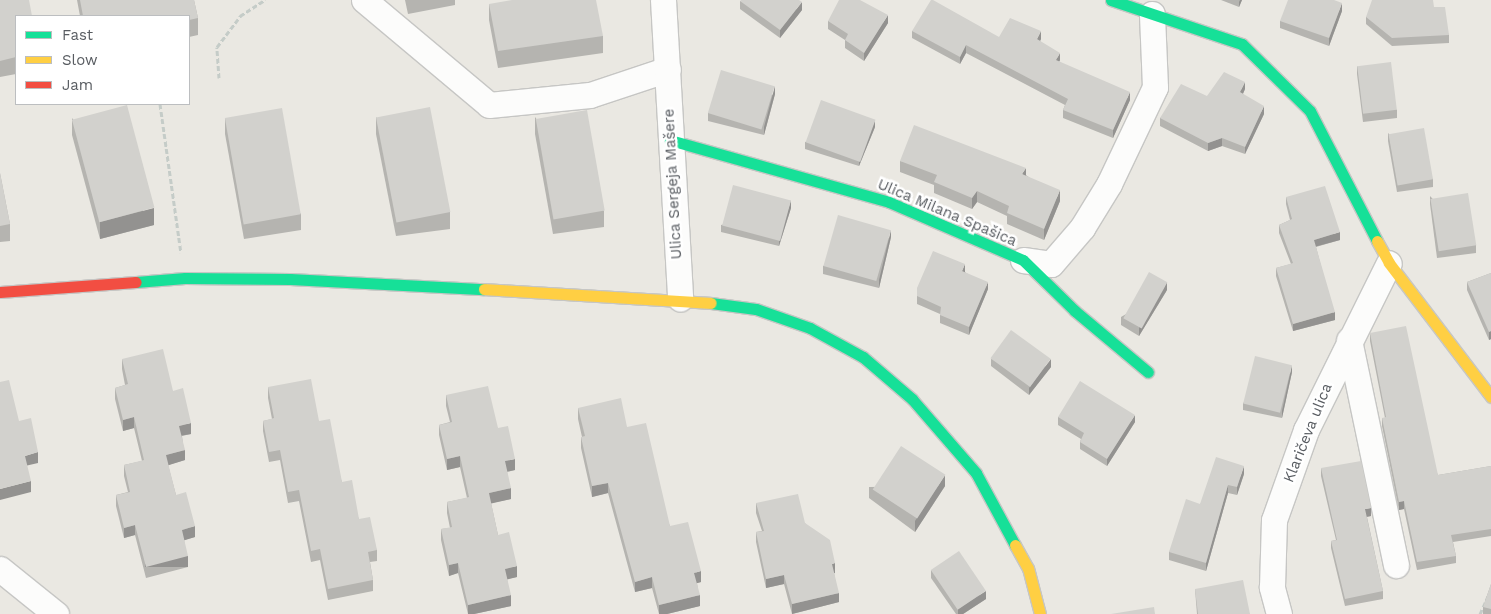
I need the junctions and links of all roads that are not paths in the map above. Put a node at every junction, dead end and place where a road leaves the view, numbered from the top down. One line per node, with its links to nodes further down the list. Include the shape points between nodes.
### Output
1 (364, 0): 5 (street, via 489,105 590,96)
2 (663, 0): 5 (street, Ulica Sergeja Mašere)
3 (1111, 0): 4 (street)
4 (1152, 14): 7 (street, via 1155,87 1109,184 1082,228 1051,264); 8 (street, via 1242,44 1310,111)
5 (668, 69): 6 (street, Ulica Sergeja Mašere)
6 (670, 140): 7 (street, Ulica Milana Spašica, via 889,202); 10 (street, Ulica Sergeja Mašere)
7 (1023, 260): 12 (street, Ulica Milana Spašica, via 1075,311)
8 (1389, 263): 11 (street, Klaričeva ulica); 13 (street)
9 (0, 292): 10 (street, via 185,278 290,279)
10 (680, 299): 17 (street, via 756,309 810,328 864,357 912,399 976,473 1028,568)
11 (1349, 340): 14 (street); 18 (street, Klaričeva ulica, via 1306,430 1274,520 1272,587)
12 (1148, 372)
13 (1491, 397)
14 (1396, 565)
15 (0, 569): 16 (street)
16 (56, 614)
17 (1040, 614)
18 (1278, 614)

